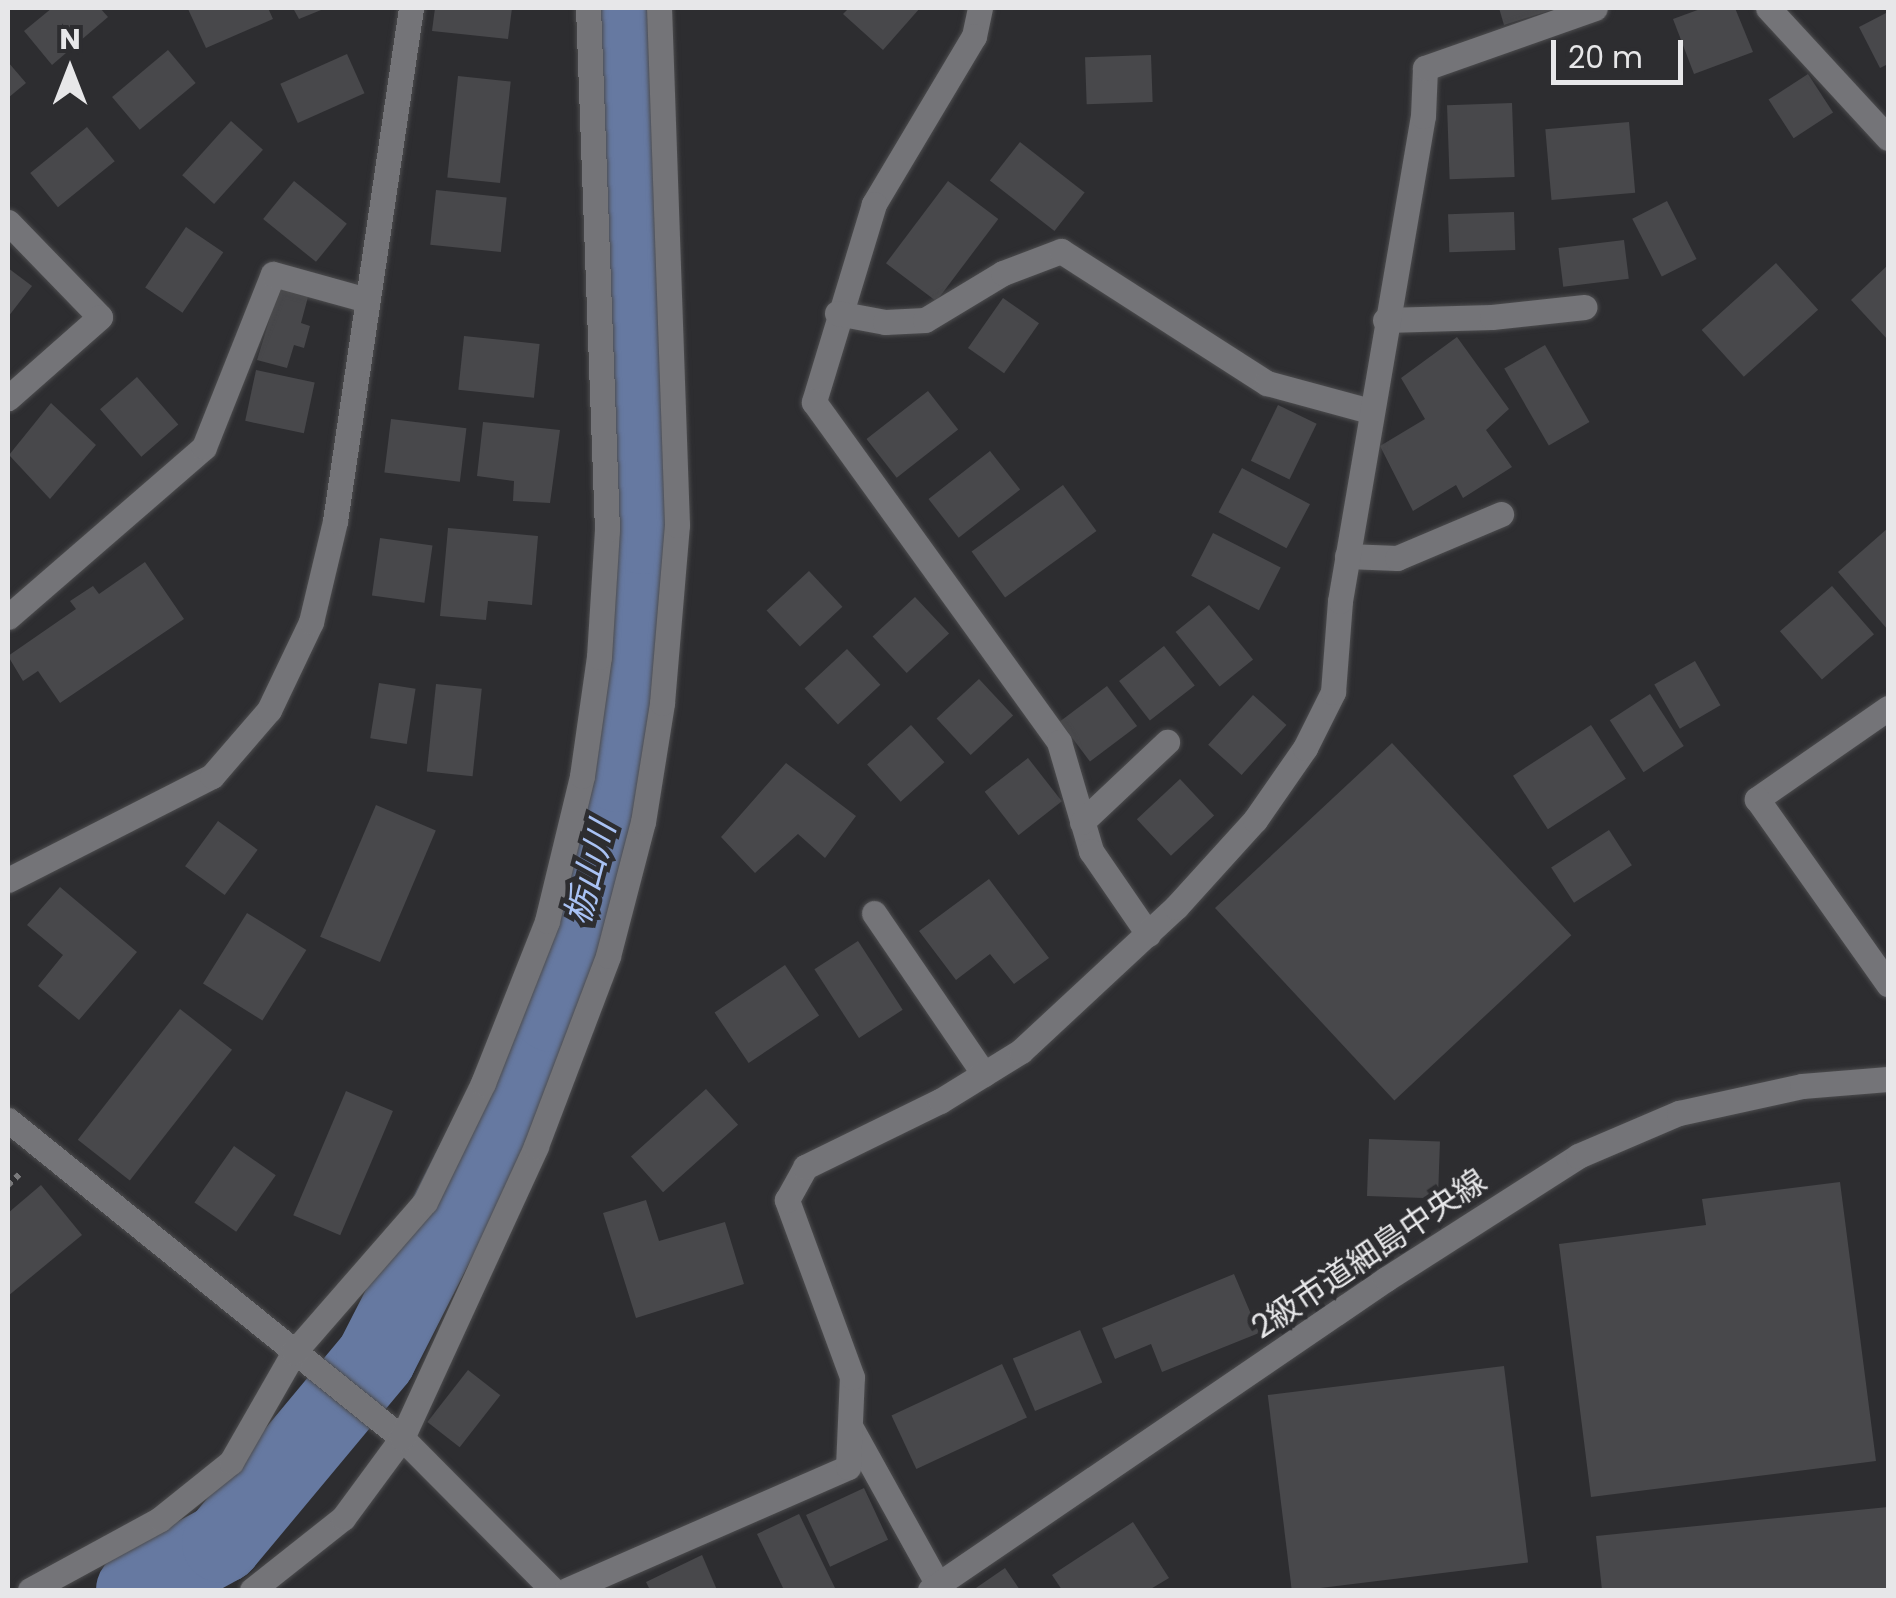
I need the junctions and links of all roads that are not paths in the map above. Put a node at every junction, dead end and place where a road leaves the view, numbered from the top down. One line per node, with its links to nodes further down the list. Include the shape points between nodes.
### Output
1 (410, 8): 9 (street)
2 (588, 8): 28 (street, via 607,530 582,776 547,921 483,1083 425,1202)
3 (659, 8): 30 (street, via 677,525 662,703 642,822 608,956 536,1146)
4 (980, 8): 11 (street, via 974,36 874,204)
5 (1595, 8): 12 (street, via 1424,68 1423,116)
6 (1768, 8): 7 (street)
7 (1888, 138)
8 (8, 222): 13 (street, via 100,318)
9 (367, 300): 17 (street, via 273,274 204,448); 21 (street, via 335,521 311,622 270,710 212,776)
10 (1584, 307): 12 (street)
11 (837, 313): 14 (street, via 885,322 925,320 1003,273 1061,251 1267,383); 20 (street, via 814,402 1059,742)
12 (1385, 320): 14 (street)
13 (8, 398)
14 (1370, 411): 16 (street)
15 (1502, 514): 16 (street, via 1397,558)
16 (1347, 556): 23 (street, via 1332,692 1304,748 1255,820)
17 (8, 617)
18 (1888, 708): 24 (street, via 1757,799)
19 (1167, 742): 20 (street)
20 (1082, 822): 23 (street, via 1090,851)
21 (8, 880)
22 (874, 912): 25 (street)
23 (1148, 934): 25 (street, via 1021,1052)
24 (1888, 984)
25 (984, 1074): 29 (street, via 805,1167 787,1200 852,1377)
26 (1888, 1078): 31 (street, 2級市道細島中央線, via 1802,1086 1679,1113 1578,1156)
27 (8, 1120): 28 (street)
28 (294, 1352): 30 (street); 32 (street, via 231,1462 160,1519)
29 (850, 1426): 31 (street); 35 (street, via 848,1467)
30 (402, 1438): 33 (street, via 342,1518); 34 (street)
31 (934, 1588)
32 (30, 1590)
33 (252, 1590)
34 (553, 1590)
35 (567, 1590)

